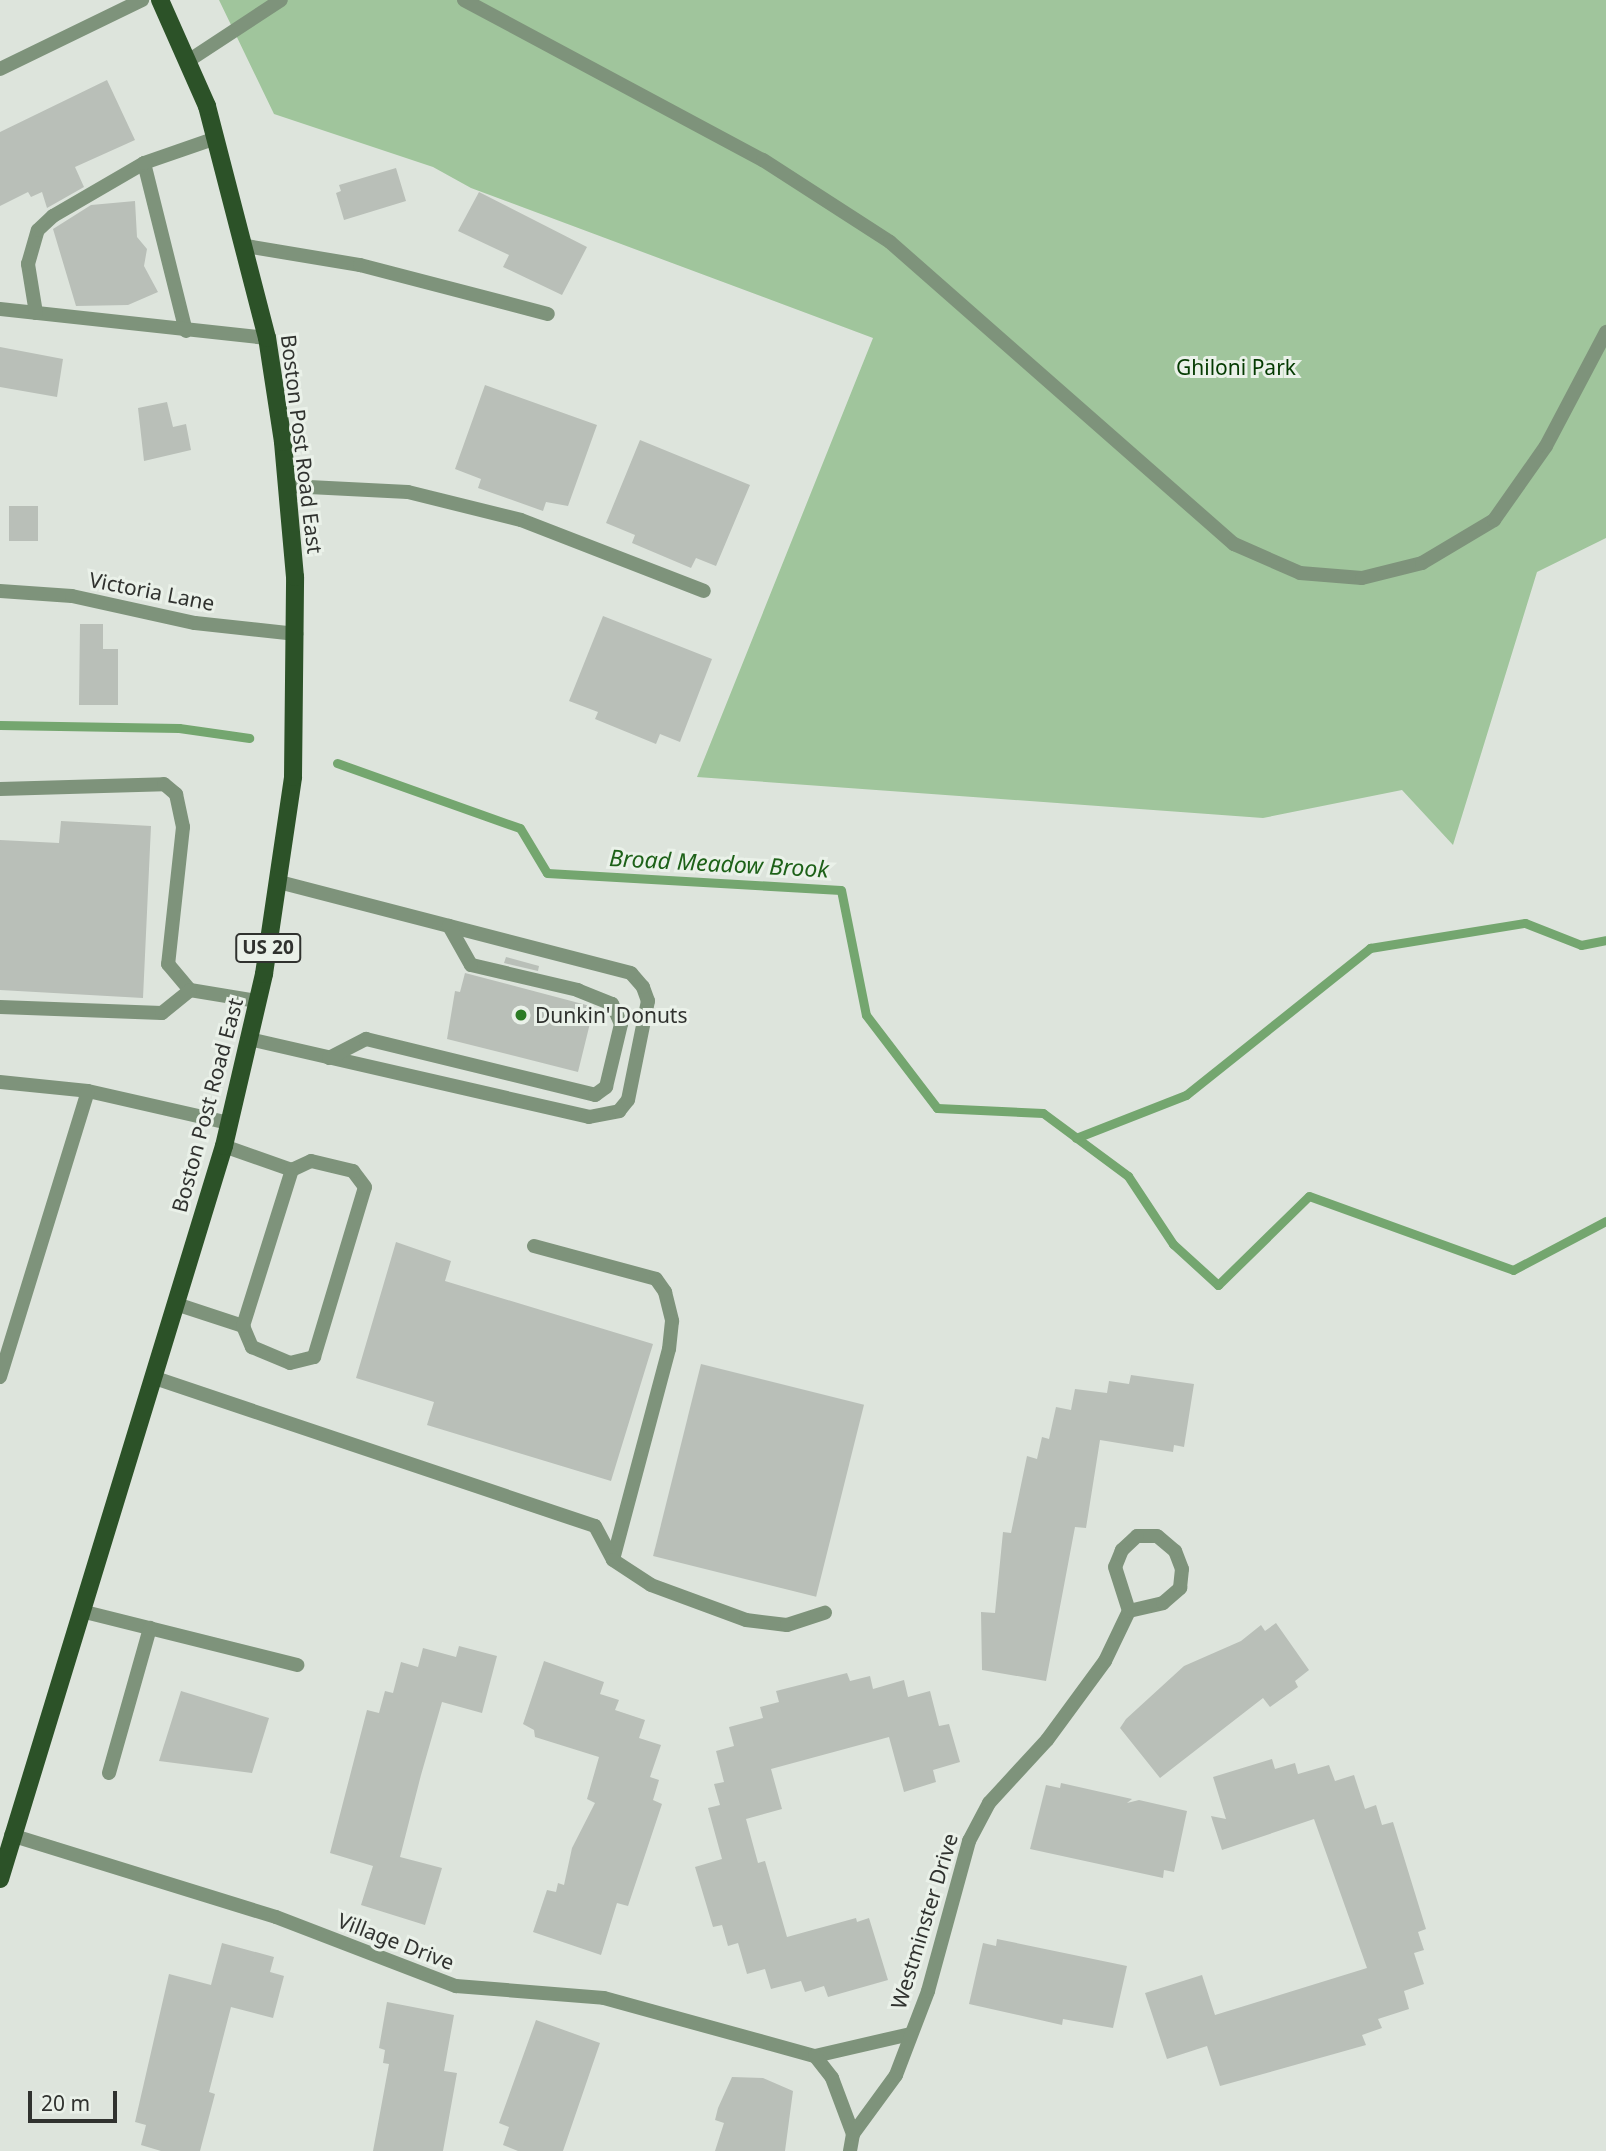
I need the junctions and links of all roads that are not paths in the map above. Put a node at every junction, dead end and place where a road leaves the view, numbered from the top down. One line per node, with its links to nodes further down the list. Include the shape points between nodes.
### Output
1 (142, 0): 6 (street)
2 (160, 0): 5 (main road, Boston Post Road East / US 20)
3 (281, 0): 5 (street)
4 (464, 0): 14 (street, via 764,160 890,242 1234,544 1300,573 1362,578 1422,563 1494,520 1546,446)
5 (188, 61): 7 (main road, Boston Post Road East / US 20)
6 (0, 69)
7 (216, 138): 8 (street); 9 (main road, Boston Post Road East / US 20)
8 (144, 163): 11 (street, via 53,216 38,230 28,264); 13 (street)
9 (246, 246): 12 (street, via 360,265); 15 (main road, Boston Post Road East / US 20)
10 (0, 309): 11 (street)
11 (36, 313): 13 (street)
12 (548, 314)
13 (186, 331): 15 (street)
14 (1606, 332)
15 (267, 338): 16 (main road, Boston Post Road East / US 20)
16 (289, 486): 18 (street, via 408,492 522,520); 19 (main road, Boston Post Road East / US 20)
17 (0, 590): 19 (street, Victoria Lane, via 72,596 195,623)
18 (704, 591)
19 (296, 634): 21 (main road, Boston Post Road East / US 20, via 293,777)
20 (0, 789): 23 (street, via 164,784 176,794 183,827 168,964)
21 (281, 882): 22 (street); 24 (main road, Boston Post Road East / US 20)
22 (449, 926): 27 (street, via 471,965 578,990 612,1004 621,1024 606,1087 595,1095 366,1039); 27 (street, via 631,973 648,1001 628,1100 619,1111 589,1117)
23 (190, 990): 24 (street); 25 (street, via 162,1013)
24 (257, 1001): 26 (main road, Boston Post Road East / US 20)
25 (0, 1007)
26 (249, 1039): 27 (street); 30 (main road, Boston Post Road East / US 20)
27 (330, 1058)
28 (0, 1082): 29 (street)
29 (88, 1091): 30 (street); 36 (street)
30 (229, 1123): 31 (main road, Boston Post Road East / US 20)
31 (223, 1146): 32 (street); 34 (main road, Boston Post Road East / US 20)
32 (292, 1170): 35 (street); 35 (street, via 311,1161 353,1171 365,1187 314,1357 290,1363 252,1347)
33 (534, 1247): 38 (street, via 656,1279 665,1292 672,1321 669,1349)
34 (176, 1304): 35 (street); 37 (main road, Boston Post Road East / US 20)
35 (243, 1326)
36 (0, 1377)
37 (152, 1377): 38 (street, via 595,1526); 39 (main road, Boston Post Road East / US 20)
38 (613, 1560): 41 (street, via 652,1585 746,1620 787,1625)
39 (81, 1611): 42 (street); 45 (main road, Boston Post Road East / US 20)
40 (1129, 1612): 40 (street, via 1163,1603 1180,1588 1182,1570 1175,1551 1157,1536 1137,1536 1122,1550 1115,1567); 47 (street, Westminster Drive, via 1105,1661 1047,1740 989,1803 969,1841 928,1991)
41 (825, 1613)
42 (150, 1628): 43 (street); 44 (street)
43 (297, 1665)
44 (109, 1773)
45 (6, 1835): 46 (main road, Boston Post Road East / US 20); 48 (street, Village Drive, via 276,1917 456,1986 604,1998)
46 (0, 1879)
47 (910, 2034): 48 (street, Village Drive); 49 (street, Westminster Drive, via 883,2099)
48 (815, 2056): 49 (street, via 832,2078)
49 (853, 2134): 50 (street)
50 (850, 2151)

